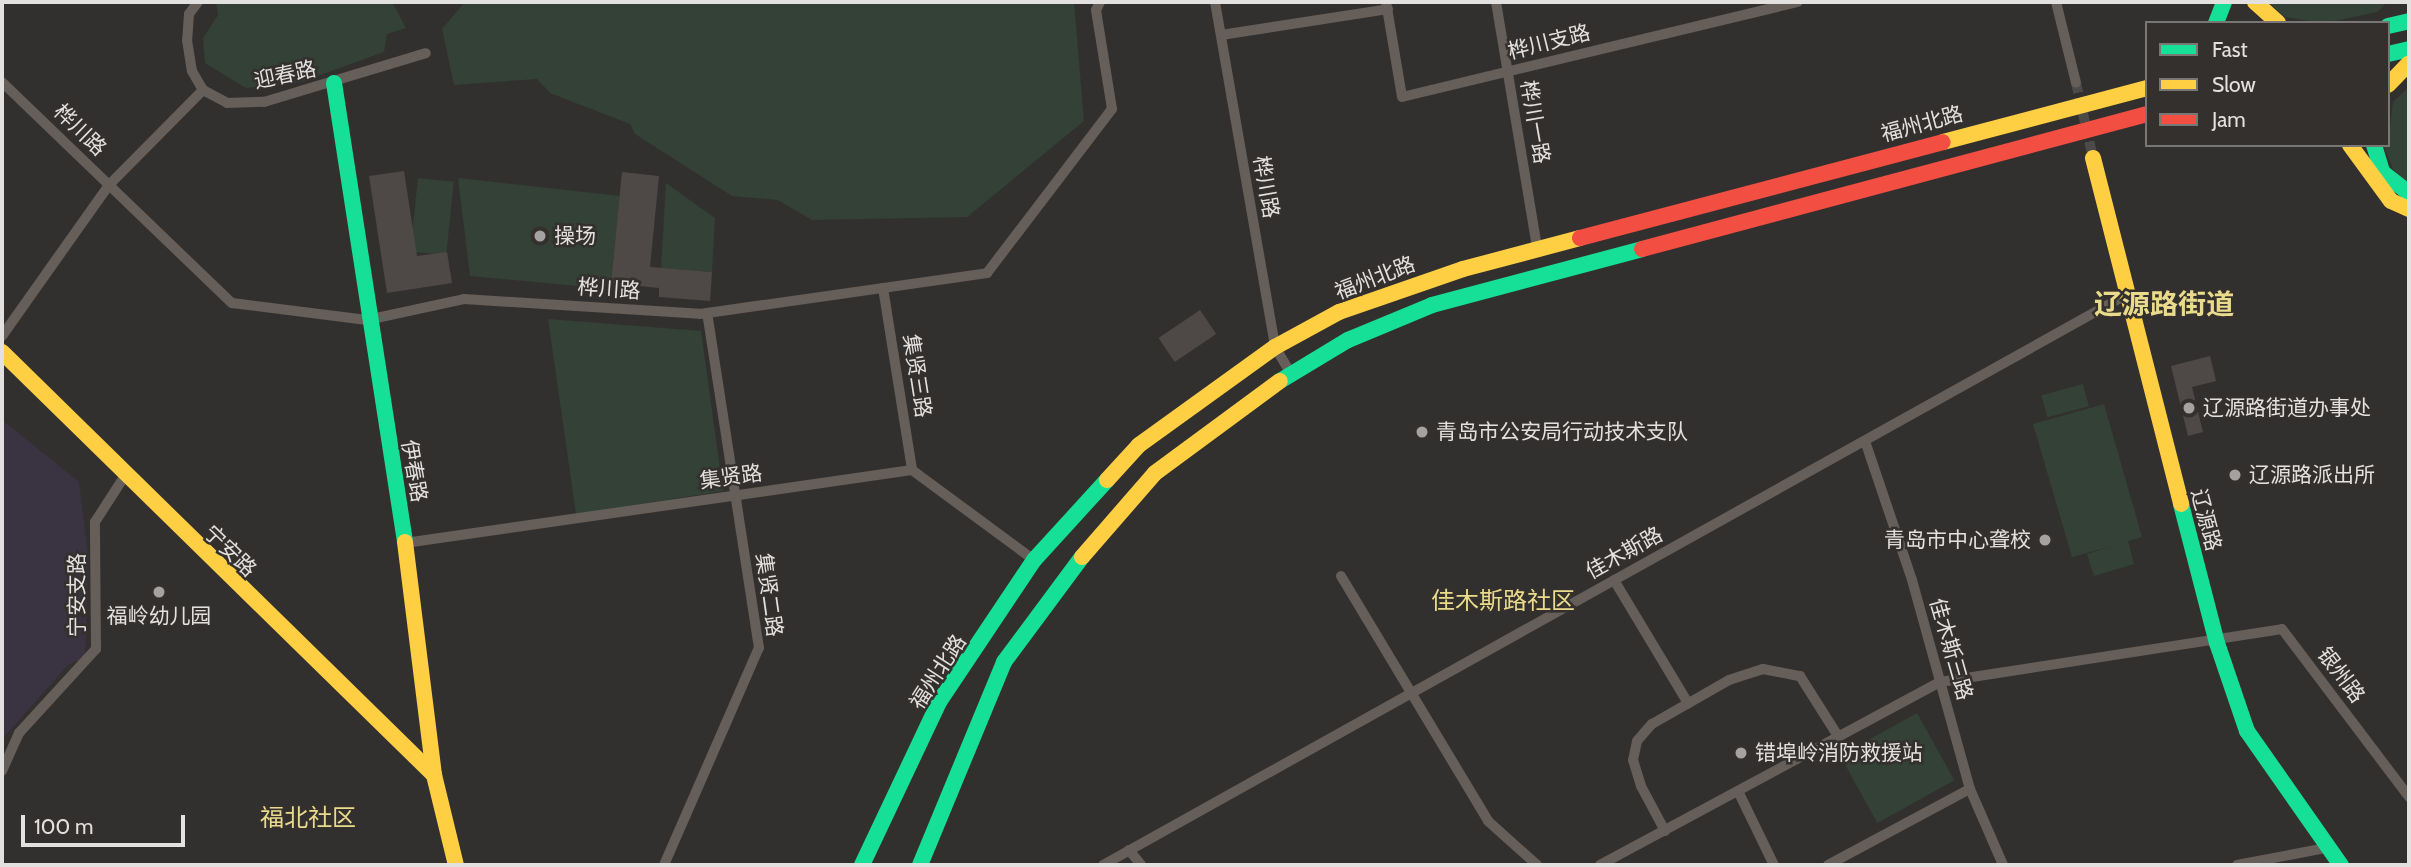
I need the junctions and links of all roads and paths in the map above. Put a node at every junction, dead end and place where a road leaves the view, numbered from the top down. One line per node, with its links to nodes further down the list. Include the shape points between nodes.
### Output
1 (198, 2): 25 (street, via 189,14 187,40 192,71)
2 (1100, 2): 34 (street, 桦川路, via 1096,10 1112,109 987,273)
3 (1215, 2): 14 (street, 桦川路)
4 (1496, 2): 19 (street, 桦川一路)
5 (1798, 2): 19 (street, 桦川支路)
6 (2056, 2): 22 (street)
7 (2224, 2): 10 (main road)
8 (2255, 2): 11 (main road)
9 (1387, 6): 14 (street); 19 (street, 桦川支路, via 1402,97)
10 (2217, 21)
11 (2276, 21)
12 (2408, 21): 13 (main road)
13 (2390, 25)
14 (1221, 35): 39 (street, 桦川路)
15 (2409, 49): 17 (main road)
16 (426, 53): 21 (street, 迎春路)
17 (2390, 54)
18 (2409, 63): 23 (main road)
19 (1507, 72): 33 (street, 桦川一路)
20 (2, 82): 30 (street, 桦川路)
21 (334, 83): 25 (street, 迎春路, via 264,102 227,103); 37 (main road, 伊春路)
22 (2076, 83)
23 (2390, 83)
24 (2145, 89): 33 (main road, 福州北路)
25 (203, 90): 30 (street)
26 (2145, 115): 41 (main road, via 1432,305 1348,340)
27 (2351, 147): 32 (main road, via 2391,201)
28 (2375, 147): 31 (main road, via 2382,172)
29 (2094, 158): 35 (main road, 辽源路)
30 (110, 185): 37 (street, 桦川路, via 232,303); 38 (street)
31 (2409, 193)
32 (2409, 209)
33 (1537, 248): 39 (main road, 福州北路, via 1339,313)
34 (883, 288): 36 (street, 桦川路); 43 (street, 集贤三路)
35 (2126, 295): 42 (street, 佳木斯路); 50 (main road, 辽源路)
36 (707, 313): 37 (street, 桦川路, via 464,299); 45 (street, 集贤二路)
37 (367, 320): 46 (main road, 伊春路)
38 (2, 335)
39 (1275, 347): 41 (street, 桦川路); 47 (main road, 福州北路, via 1139,445)
40 (2, 352): 44 (main road, 宁安路)
41 (1291, 374): 66 (main road, via 1249,399 1155,473 1061,580 1004,662)
42 (1865, 441): 49 (street, 佳木斯路); 51 (street, 佳木斯三路)
43 (912, 470): 45 (street, 集贤路); 47 (street)
44 (124, 477): 55 (street, 宁安支路, via 95,522 96,649 19,733); 56 (main road, 宁安路)
45 (735, 495): 46 (street, 集贤路); 64 (street, 集贤二路, via 758,648)
46 (405, 543): 56 (main road, 伊春路)
47 (1034, 561): 65 (main road, 福州北路, via 939,702)
48 (1341, 576): 52 (street)
49 (1614, 580): 52 (street, 佳木斯路); 53 (street)
50 (2217, 643): 51 (street); 59 (street, 银州路, via 2282,629); 61 (main road, 辽源路, via 2247,731)
51 (1940, 682): 54 (street); 57 (street, 佳木斯三路)
52 (1409, 694): 62 (street, 佳木斯路); 69 (street, via 1488,821)
53 (1688, 703): 54 (street, via 1749,671 1783,671 1811,687); 60 (street, via 1652,724 1637,741 1633,760)
54 (1838, 736): 58 (street)
55 (2, 771)
56 (433, 775): 63 (main road, 伊春路)
57 (1970, 789): 72 (street); 73 (street, 佳木斯三路)
58 (1738, 791): 60 (street); 71 (street)
59 (2409, 797)
60 (1665, 831): 70 (street)
61 (2326, 848): 74 (street); 75 (main road, 辽源路)
62 (1129, 850): 67 (street, 佳木斯路); 68 (street)
63 (456, 865)
64 (664, 865)
65 (862, 865)
66 (920, 865)
67 (1103, 865)
68 (1141, 865)
69 (1537, 865)
70 (1600, 865)
71 (1774, 865)
72 (1828, 865)
73 (2003, 865)
74 (2237, 865)
75 (2341, 865)

